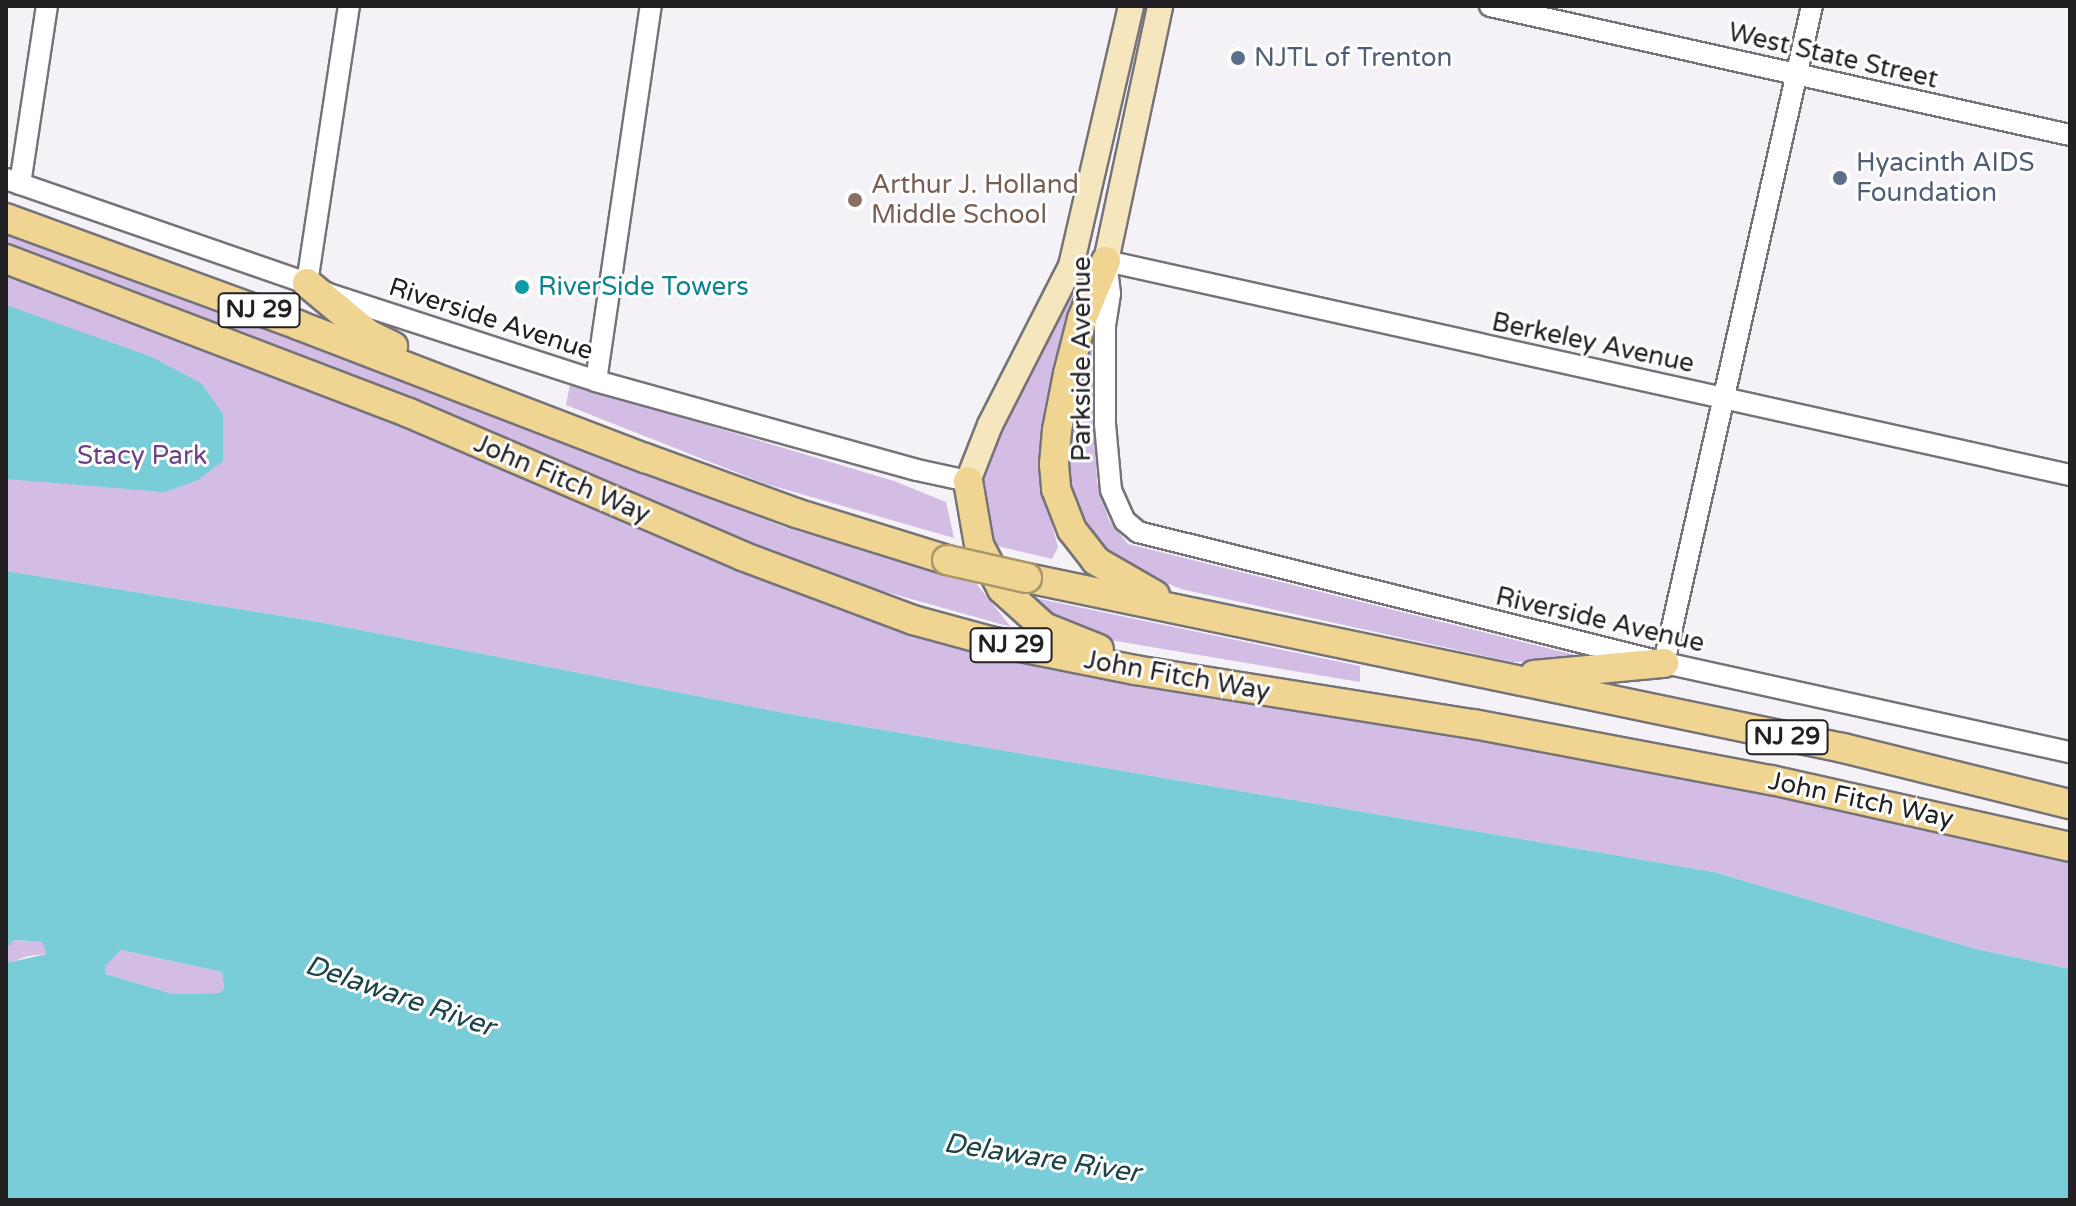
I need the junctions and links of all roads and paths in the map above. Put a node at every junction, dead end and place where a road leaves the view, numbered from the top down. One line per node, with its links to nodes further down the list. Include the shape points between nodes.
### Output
1 (47, 6): 10 (street)
2 (349, 6): 14 (street)
3 (651, 6): 15 (street)
4 (1131, 6): 19 (main road, Parkside Avenue, via 1071,266 990,425)
5 (1160, 6): 13 (main road, Parkside Avenue)
6 (1490, 6): 8 (street, West State Street)
7 (1812, 6): 8 (street)
8 (1796, 74): 9 (street, West State Street); 16 (street)
9 (2070, 135)
10 (13, 181): 14 (street, Riverside Avenue)
11 (6, 218): 17 (highway, John Fitch Way / NJ 29)
12 (6, 259): 24 (highway, John Fitch Way / NJ 29, via 409,413 836,593 990,641)
13 (1106, 261): 16 (street, Berkeley Avenue); 20 (street, Parkside Avenue, via 1110,294 1105,424 1111,490); 21 (highway, via 1082,319 1068,374 1057,430 1056,489 1072,530 1096,561)
14 (307, 283): 15 (street, Riverside Avenue); 17 (highway, via 368,334)
15 (596, 381): 19 (street, Riverside Avenue)
16 (1722, 398): 18 (street, Berkeley Avenue); 22 (street)
17 (511, 406): 21 (highway, John Fitch Way / NJ 29, bridge, via 796,513 947,560)
18 (2070, 475)
19 (968, 481): 24 (highway, via 979,545 1002,589 1044,627 1091,647)
20 (1125, 521): 22 (street, Riverside Avenue, via 1138,532 1204,551)
21 (1188, 612): 23 (highway, John Fitch Way / NJ 29)
22 (1664, 663): 23 (highway); 25 (street, Riverside Avenue)
23 (1503, 678): 26 (highway, John Fitch Way / NJ 29, via 1843,748)
24 (1286, 695): 27 (highway, John Fitch Way / NJ 29, via 1654,757)
25 (2070, 752)
26 (2070, 804)
27 (2070, 847)

